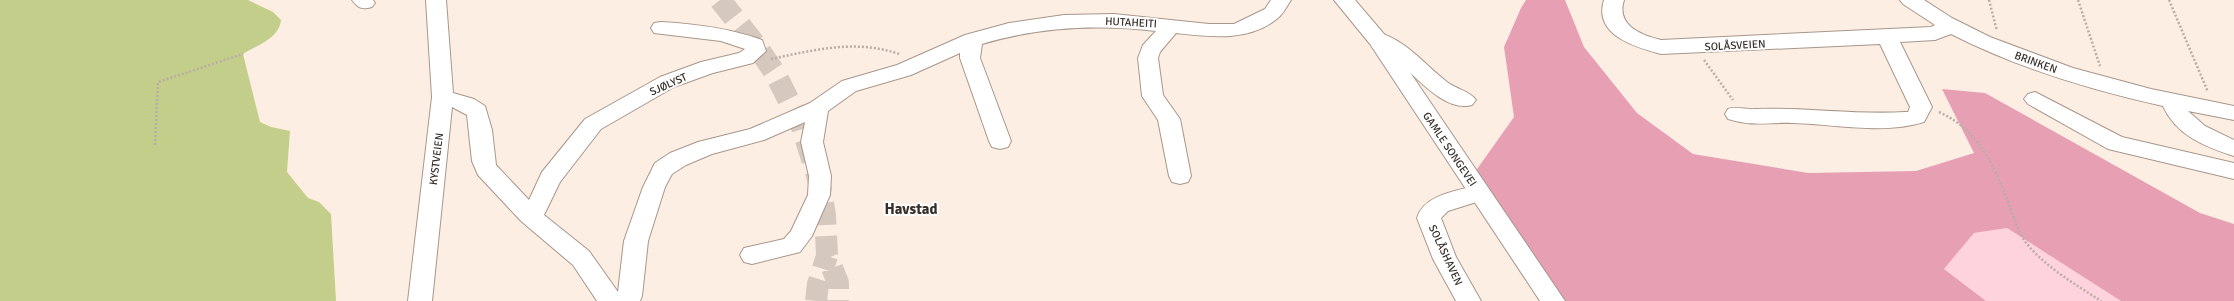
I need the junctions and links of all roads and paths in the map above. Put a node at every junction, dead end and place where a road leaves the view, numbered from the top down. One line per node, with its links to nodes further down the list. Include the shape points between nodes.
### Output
1 (454, 0): 9 (street, KYSTVEIEN, via 442,14)
2 (1281, 0): 10 (street, HUTAHEITI, via 1272,14 1235,30 1209,30)
3 (1344, 0): 14 (street, GAMLE SONGEVEI)
4 (1614, 0): 16 (street, SOLÅSVEIEN, via 1611,6 1613,20 1629,35 1646,44 1662,47)
5 (1910, 0): 11 (street, BRINKEN)
6 (1989, 0): 17 (path)
7 (2078, 0): 21 (path, via 2101,68)
8 (2169, 0): 28 (path)
9 (436, 8): 22 (street, KYSTVEIEN)
10 (1172, 25): 15 (street, HUTAHEITI, via 1114,20 1064,21 1010,29); 34 (street, via 1150,50 1148,58 1153,96 1169,119)
11 (1950, 26): 13 (street, SOLÅSVEIEN, via 1935,33); 17 (street, BRINKEN)
12 (661, 28): 18 (street, via 694,30 744,40 755,45)
13 (1887, 37): 16 (street, SOLÅSVEIEN); 26 (street)
14 (1377, 39): 24 (street, via 1387,43 1416,65 1446,92); 35 (street, GAMLE SONGEVEI)
15 (972, 40): 20 (street, HUTAHEITI); 30 (street, via 970,58)
16 (1694, 47): 29 (path)
17 (2001, 49): 21 (street, BRINKEN)
18 (756, 51): 20 (path, via 763,59 768,60 858,45 881,48); 36 (street, SJØLYST, via 746,58 708,67 667,82 593,124 550,178 536,209)
19 (243, 54): 31 (path, via 158,82)
20 (920, 63): 27 (street, HUTAHEITI, via 850,86)
21 (2104, 85): 25 (street, BRINKEN)
22 (443, 97): 36 (street, via 467,104 477,111 486,169); 38 (street, KYSTVEIEN)
23 (2035, 99): 33 (street, via 2104,137 2127,146)
24 (1465, 100)
25 (2172, 101): 28 (street, BRINKEN); 32 (street, via 2174,108 2194,129 2211,140)
26 (1921, 107): 29 (street, via 1916,117 1905,120); 43 (path, via 1950,116 1978,138 1994,169 2021,235 2028,245 2045,261)
27 (818, 108): 37 (street, via 812,142 820,176 819,195 800,236 792,246); 40 (street, HUTAHEITI, via 767,131 692,152 662,169 636,241 630,296)
28 (2224, 111)
29 (1741, 115)
30 (1000, 141)
31 (155, 146)
32 (2234, 148)
33 (2234, 171)
34 (1180, 176)
35 (1478, 193): 41 (street, SOLÅSHAVEN, via 1440,205 1429,218 1445,259); 42 (street, GAMLE SONGEVEI)
36 (529, 215): 39 (street, via 581,258)
37 (752, 255)
38 (420, 301)
39 (611, 301)
40 (626, 301)
41 (1468, 301)
42 (1553, 301)
43 (2101, 301)

